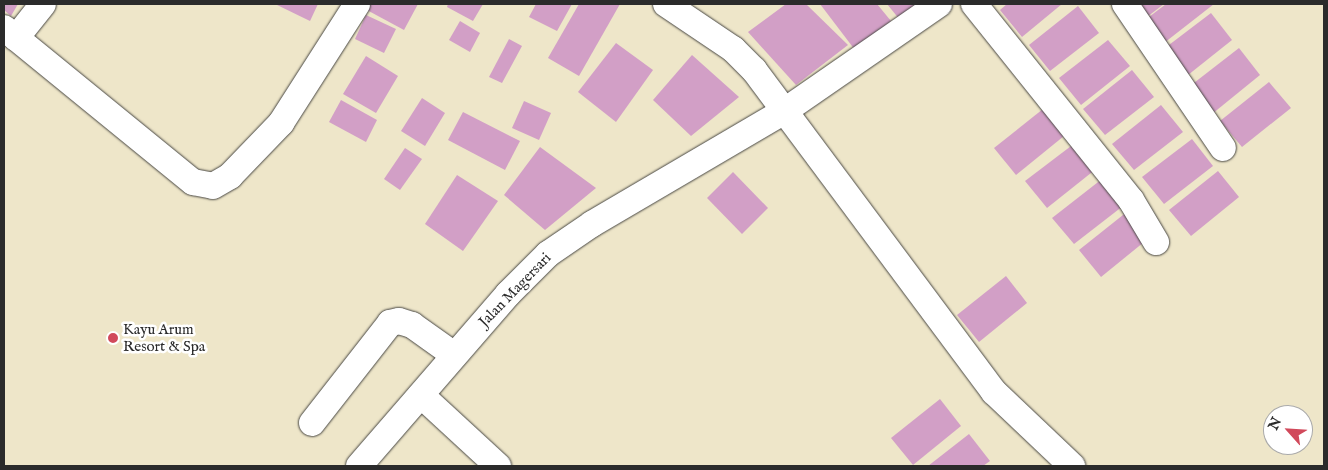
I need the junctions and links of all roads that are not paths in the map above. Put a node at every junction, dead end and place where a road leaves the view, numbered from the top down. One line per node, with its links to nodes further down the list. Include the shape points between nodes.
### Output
1 (43, 4): 7 (street)
2 (357, 4): 7 (street, via 281,123 230,176 213,186 193,182)
3 (666, 4): 8 (street, via 732,49)
4 (939, 4): 8 (street, Jalan Magersari)
5 (974, 4): 10 (street, via 1131,200)
6 (1125, 4): 9 (street)
7 (9, 36)
8 (786, 110): 11 (street, Jalan Magersari, via 592,224 548,254); 16 (street, via 994,392)
9 (1223, 148)
10 (1156, 242)
11 (454, 355): 12 (street, Jalan Magersari); 13 (street, via 412,325 399,321 390,323)
12 (421, 395): 14 (street, Jalan Magersari); 15 (street)
13 (312, 423)
14 (359, 466)
15 (498, 466)
16 (1072, 466)

